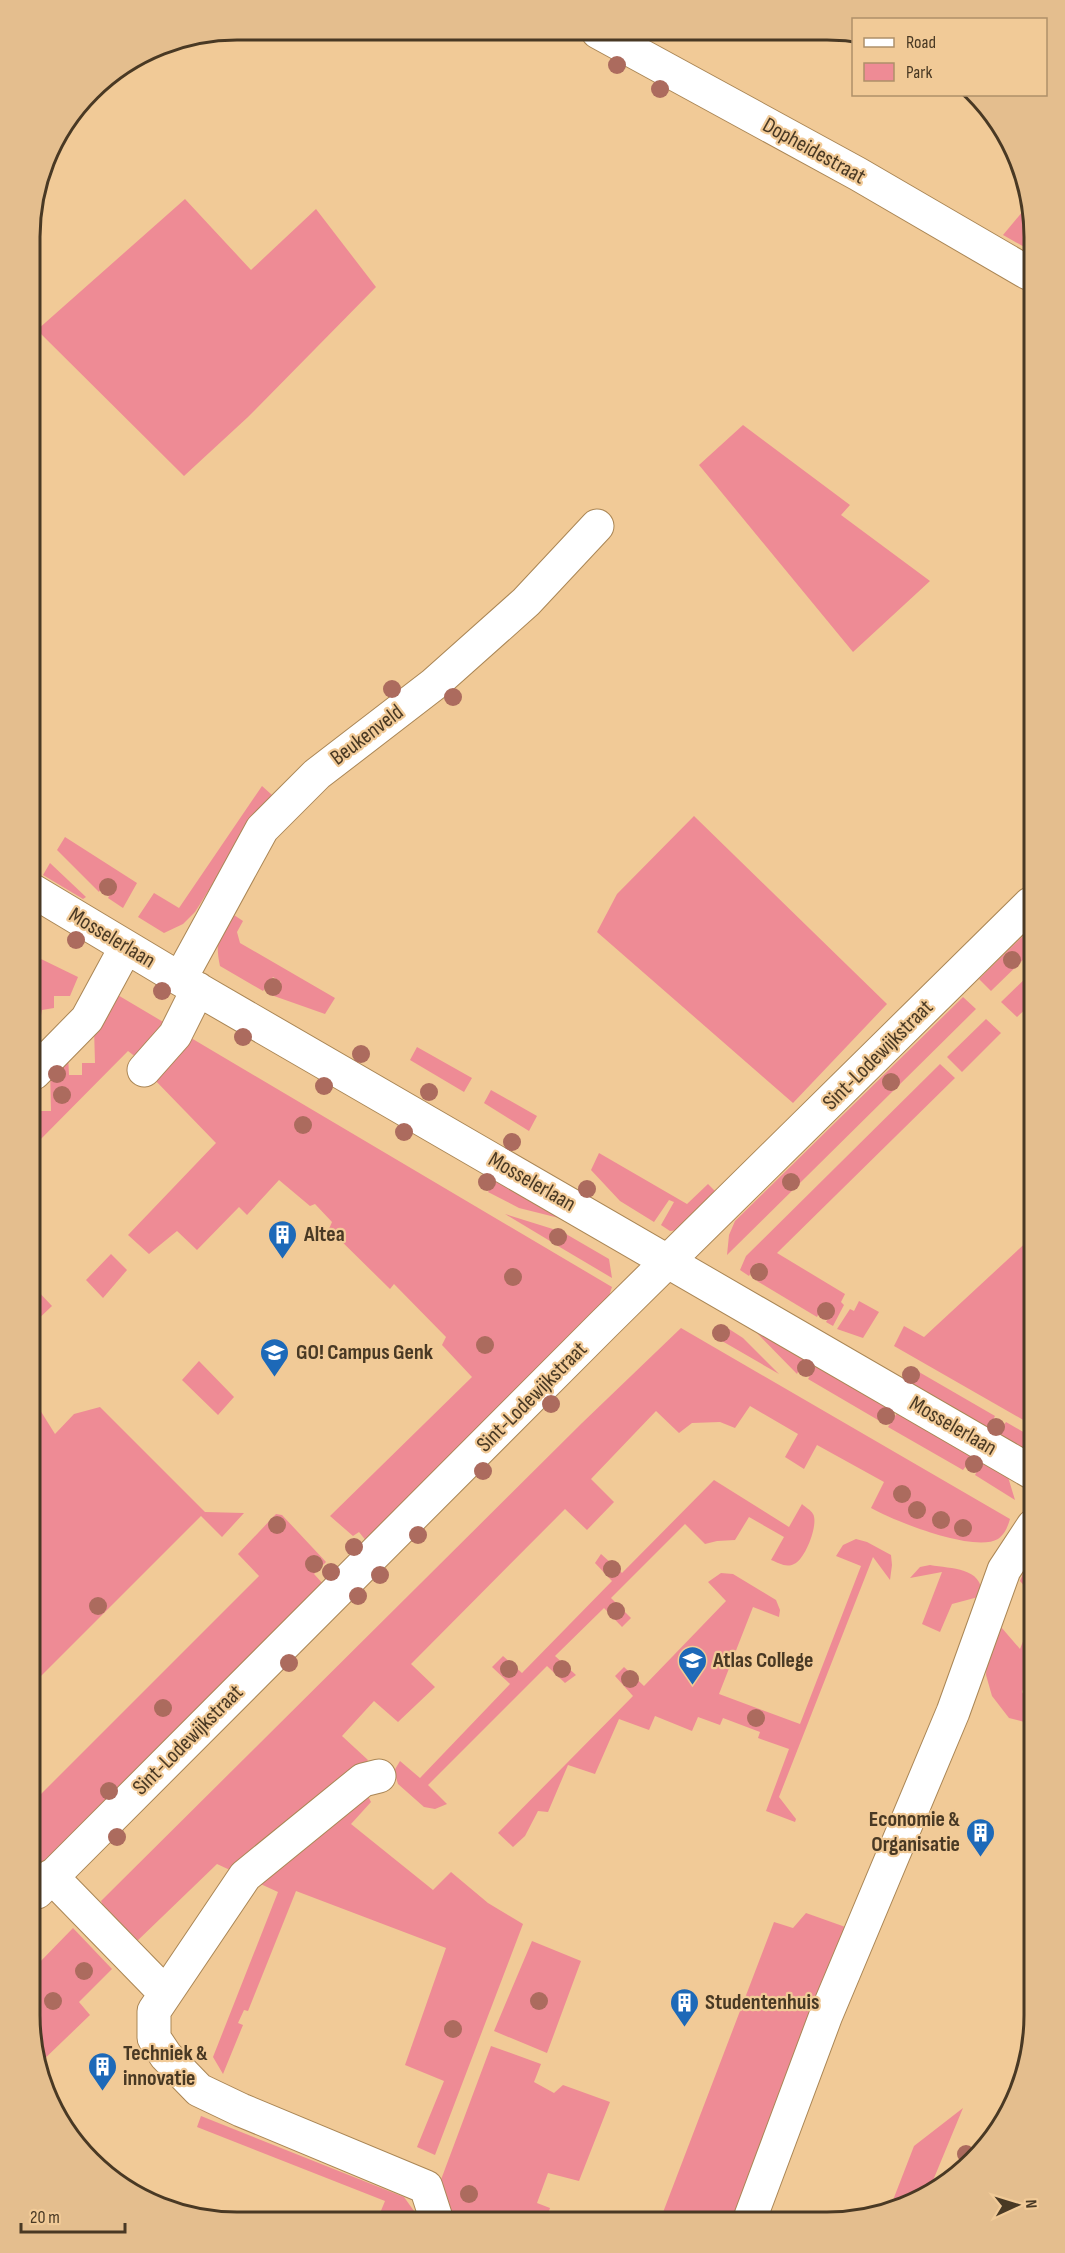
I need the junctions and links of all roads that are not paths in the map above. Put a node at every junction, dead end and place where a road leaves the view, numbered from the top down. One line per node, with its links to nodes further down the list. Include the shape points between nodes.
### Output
1 (613, 40): 2 (street, Dopheidestraat, via 858,174)
2 (1024, 271)
3 (597, 526): 7 (street, Beukenveld, via 526,602 434,684 316,774 262,829)
4 (41, 896): 6 (street, Mosselerlaan)
5 (1024, 910): 10 (street, Sint-Lodewijkstraat)
6 (126, 947): 7 (street, Mosselerlaan); 8 (street, via 87,1019)
7 (189, 984): 9 (street, Beukenveld, via 175,1035); 10 (street, Mosselerlaan)
8 (41, 1066)
9 (144, 1070)
10 (669, 1262): 11 (street, Mosselerlaan); 14 (street, Sint-Lodewijkstraat)
11 (1024, 1468)
12 (1024, 1540): 17 (street, via 1004,1570 953,1712 826,2015)
13 (379, 1776): 15 (street, via 363,1780 244,1876)
14 (44, 1884): 15 (street)
15 (165, 1993): 16 (street, via 154,2011 154,2038 199,2090 426,2187)
16 (434, 2212)
17 (752, 2212)

